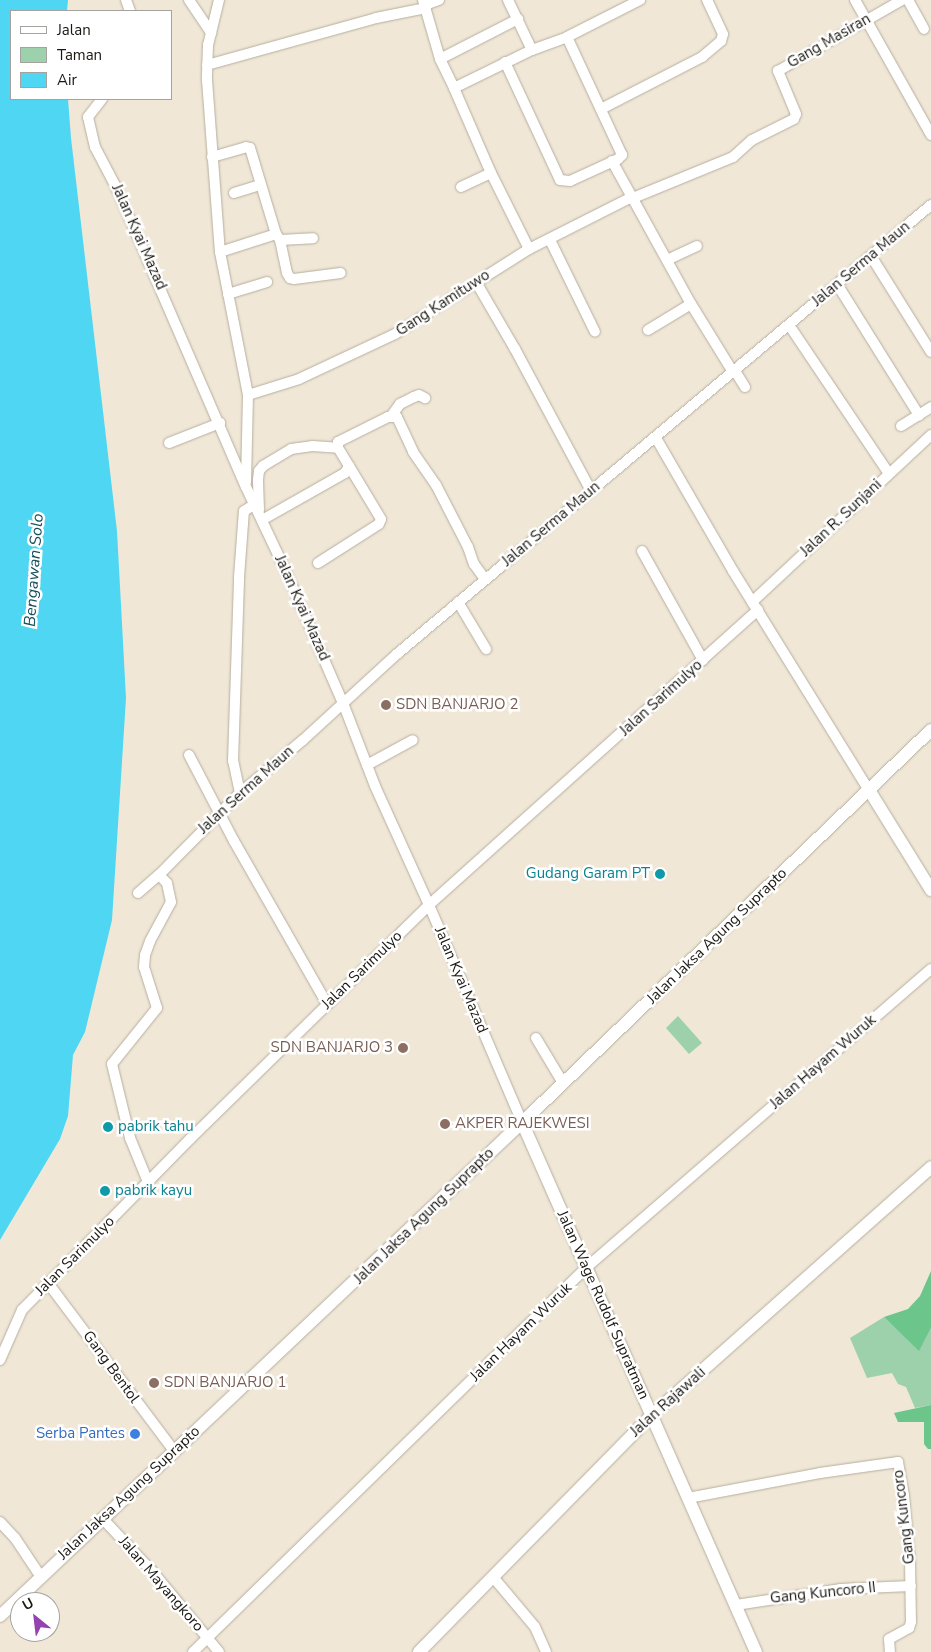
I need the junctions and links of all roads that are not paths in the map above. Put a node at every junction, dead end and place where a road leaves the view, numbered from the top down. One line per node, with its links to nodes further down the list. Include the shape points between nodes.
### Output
1 (189, 0): 14 (street)
2 (219, 0): 14 (street)
3 (439, 0): 10 (street)
4 (640, 0): 15 (street)
5 (707, 0): 22 (street, via 723,34 721,41 702,57)
6 (855, 0): 12 (street)
7 (902, 0): 12 (street, Gang Masiran)
8 (908, 0): 13 (street)
9 (510, 1): 11 (street)
10 (424, 4): 17 (street); 19 (street)
11 (518, 19): 16 (street); 17 (street)
12 (866, 20): 23 (street); 30 (street, Gang Masiran, via 778,71 796,115 794,119 752,140 733,157)
13 (924, 29)
14 (211, 33): 19 (street)
15 (567, 37): 16 (street); 22 (street)
16 (532, 50): 18 (street)
17 (440, 59): 20 (street)
18 (505, 62): 20 (street); 25 (street, via 560,180 570,182)
19 (207, 64): 24 (street)
20 (454, 88): 26 (street)
21 (101, 100): 57 (street, Jalan Kyai Mazad, via 88,118 95,147 120,196)
22 (601, 109): 25 (street, via 621,151 621,157)
23 (931, 135)
24 (212, 157): 27 (street, via 250,148); 37 (street)
25 (612, 162): 30 (street)
26 (491, 173): 28 (street); 36 (street)
27 (261, 185): 29 (street); 32 (street)
28 (461, 187)
29 (234, 194)
30 (632, 198): 34 (street, Gang Kamituwo); 39 (street)
31 (931, 205): 38 (street, Jalan Serma Maun)
32 (278, 237): 33 (street); 37 (street); 40 (street, via 290,278)
33 (313, 238)
34 (550, 240): 36 (street, Gang Kamituwo); 48 (street)
35 (697, 246): 39 (street)
36 (529, 249): 42 (street, Gang Kamituwo)
37 (220, 252): 44 (street)
38 (871, 256): 43 (street, Jalan Serma Maun); 49 (street)
39 (667, 260): 45 (street)
40 (341, 273)
41 (267, 282): 44 (street)
42 (476, 282): 52 (street, Gang Kamituwo, via 395,334 298,378); 66 (street)
43 (837, 284): 46 (street, Jalan Serma Maun); 56 (street)
44 (228, 294): 52 (street)
45 (691, 304): 47 (street); 50 (street)
46 (789, 325): 50 (street, Jalan Serma Maun); 64 (street)
47 (648, 330)
48 (595, 332)
49 (931, 352)
50 (734, 372): 51 (street); 60 (street, Jalan Serma Maun)
51 (745, 387)
52 (248, 395): 65 (street)
53 (425, 398): 55 (street, via 414,396 400,404)
54 (931, 407): 56 (street)
55 (392, 415): 62 (street, via 344,438 338,442); 70 (street, via 397,417 413,452 436,486 474,564)
56 (919, 415): 58 (street)
57 (220, 423): 61 (street); 65 (street, Jalan Kyai Mazad)
58 (902, 426)
59 (931, 436): 64 (street, Jalan R. Sunjani)
60 (656, 438): 66 (street, Jalan Serma Maun); 72 (street)
61 (169, 444)
62 (338, 448): 63 (street); 67 (street, via 312,446 291,449 263,466 258,480)
63 (349, 466): 67 (street, via 338,478); 69 (street, via 381,519 379,524)
64 (889, 474): 72 (street, Jalan R. Sunjani)
65 (246, 487): 67 (street, Jalan Kyai Mazad)
66 (591, 491): 70 (street, Jalan Serma Maun)
67 (259, 514): 75 (street, Jalan Kyai Mazad); 81 (street, via 252,506 244,512 239,577 233,761)
68 (642, 551): 74 (street)
69 (318, 563)
70 (485, 579): 71 (street, Jalan Serma Maun)
71 (458, 602): 73 (street); 75 (street, Jalan Serma Maun)
72 (755, 606): 74 (street, Jalan Sarimulyo); 80 (street)
73 (486, 649)
74 (703, 660): 86 (street, Jalan Sarimulyo)
75 (343, 703): 79 (street, Jalan Kyai Mazad); 81 (street, Jalan Serma Maun)
76 (931, 730): 80 (main road, Jalan Jaksa Agung Suprapto)
77 (413, 740): 79 (street)
78 (188, 755): 82 (street)
79 (367, 765): 86 (street, Jalan Kyai Mazad)
80 (868, 790): 84 (main road); 90 (main road, Jalan Jaksa Agung Suprapto)
81 (240, 793): 82 (street, Jalan Serma Maun)
82 (221, 813): 83 (street, Jalan Serma Maun); 88 (street)
83 (159, 875): 85 (street, Jalan Serma Maun); 93 (street, via 168,883 171,902 150,941 144,967 157,1008 112,1064 130,1138)
84 (931, 890)
85 (138, 893)
86 (429, 904): 88 (street, Jalan Sarimulyo); 91 (street, Jalan Kyai Mazad)
87 (931, 969): 94 (street, Jalan Hayam Wuruk)
88 (328, 1004): 93 (street, Jalan Sarimulyo)
89 (536, 1038): 90 (street)
90 (563, 1083): 91 (main road, Jalan Jaksa Agung Suprapto)
91 (522, 1122): 94 (main road, Jalan Wage Rudolf Supratman); 98 (main road, Jalan Jaksa Agung Suprapto)
92 (931, 1167): 97 (main road, Jalan Rajawali)
93 (148, 1182): 95 (street, Jalan Sarimulyo)
94 (588, 1266): 97 (main road, Jalan Wage Rudolf Supratman); 107 (street, Jalan Hayam Wuruk)
95 (48, 1282): 96 (street, Jalan Sarimulyo, via 17,1318); 98 (street, Gang Bentol)
96 (0, 1360)
97 (651, 1416): 99 (main road, Jalan Wage Rudolf Supratman); 103 (main road, Jalan Rajawali)
98 (174, 1451): 100 (main road, Jalan Jaksa Agung Suprapto)
99 (688, 1498): 104 (street, Gang Kuncoro, via 895,1461 899,1465 904,1496); 105 (main road, Jalan Wage Rudolf Supratman)
100 (102, 1518): 102 (main road, Jalan Jaksa Agung Suprapto); 107 (street, Jalan Mayangkoro)
101 (0, 1522): 102 (street)
102 (41, 1577): 106 (main road, Jalan Jaksa Agung Suprapto)
103 (492, 1577): 110 (main road, Jalan Rajawali); 111 (street, via 535,1627)
104 (911, 1586): 105 (street, Gang Kuncoro II, via 840,1588); 113 (street, Gang Kuncoro, via 910,1626 889,1639)
105 (736, 1605): 112 (main road, Jalan Wage Rudolf Supratman)
106 (0, 1616)
107 (208, 1638): 108 (street, Jalan Hayam Wuruk); 109 (street, Jalan Mayangkoro)
108 (194, 1652)
109 (219, 1652)
110 (419, 1652)
111 (546, 1652)
112 (756, 1652)
113 (890, 1652)

